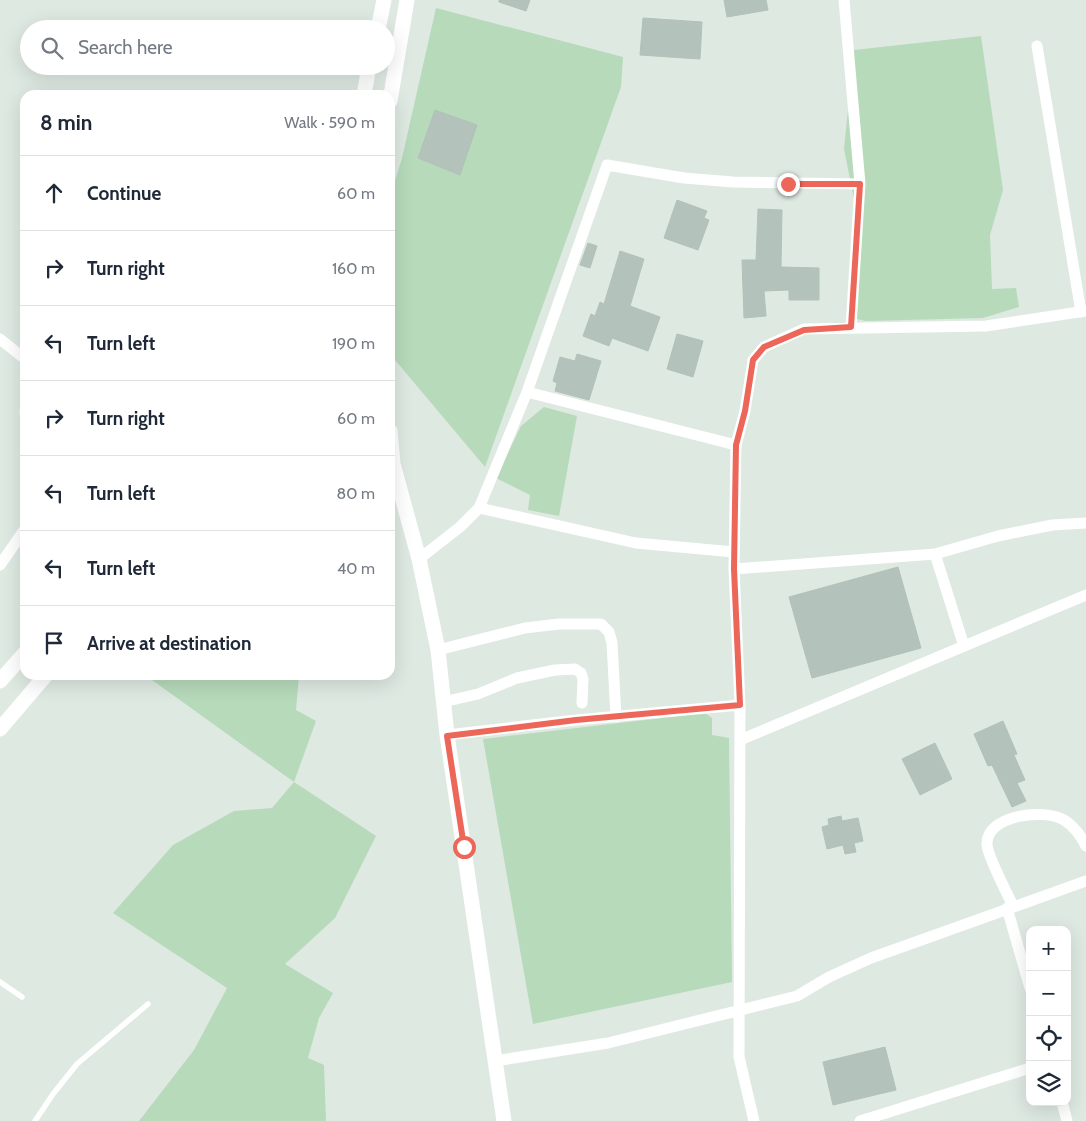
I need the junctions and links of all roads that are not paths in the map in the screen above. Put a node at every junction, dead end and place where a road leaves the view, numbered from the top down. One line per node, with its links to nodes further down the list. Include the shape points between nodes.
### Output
1 (384, 0): 4 (street)
2 (406, 0): 6 (street)
3 (844, 0): 11 (street)
4 (380, 20)
5 (1037, 46): 12 (street)
6 (395, 69)
7 (367, 75): 9 (street)
8 (394, 75): 10 (street)
9 (365, 90)
10 (392, 90)
11 (860, 184): 13 (street); 16 (street, via 733,182 684,178 607,165)
12 (1083, 312): 13 (street, via 986,326)
13 (851, 327): 17 (street, via 804,330 764,347 753,360)
14 (0, 340): 15 (street)
15 (20, 355)
16 (527, 392): 17 (street); 19 (street)
17 (736, 445): 22 (street)
18 (395, 473): 24 (street)
19 (479, 508): 22 (street, via 636,543); 24 (street)
20 (1086, 523): 23 (street, via 1052,525 998,536)
21 (20, 535): 25 (street)
22 (734, 552): 26 (street)
23 (935, 554): 26 (street); 28 (street)
24 (419, 559): 29 (street)
25 (0, 565)
26 (734, 569): 35 (street)
27 (1085, 598): 28 (street)
28 (964, 646): 39 (street)
29 (438, 650): 33 (street); 36 (street, via 525,628 601,624 609,632 612,643)
30 (20, 658): 32 (street)
31 (42, 680): 37 (street)
32 (0, 681)
33 (443, 702): 34 (street, via 478,694 517,678 575,669 582,679); 38 (street)
34 (582, 703)
35 (740, 705): 36 (street); 39 (street)
36 (616, 717): 38 (street)
37 (0, 729)
38 (447, 736): 48 (street)
39 (740, 740): 47 (street)
40 (1086, 846): 42 (street, via 1067,823 1048,814 1014,818 997,824 989,832 987,846)
41 (1086, 881): 42 (street)
42 (1010, 907): 43 (street); 47 (street, via 871,958 829,976 797,996)
43 (1026, 972)
44 (0, 982): 45 (lane)
45 (22, 997)
46 (148, 1004): 51 (lane, via 77,1064)
47 (739, 1011): 48 (street, via 608,1043); 53 (street, via 739,1057)
48 (495, 1061): 52 (street)
49 (1026, 1069): 54 (street)
50 (1063, 1106): 55 (street)
51 (35, 1121)
52 (504, 1121)
53 (754, 1121)
54 (860, 1121)
55 (1067, 1121)

